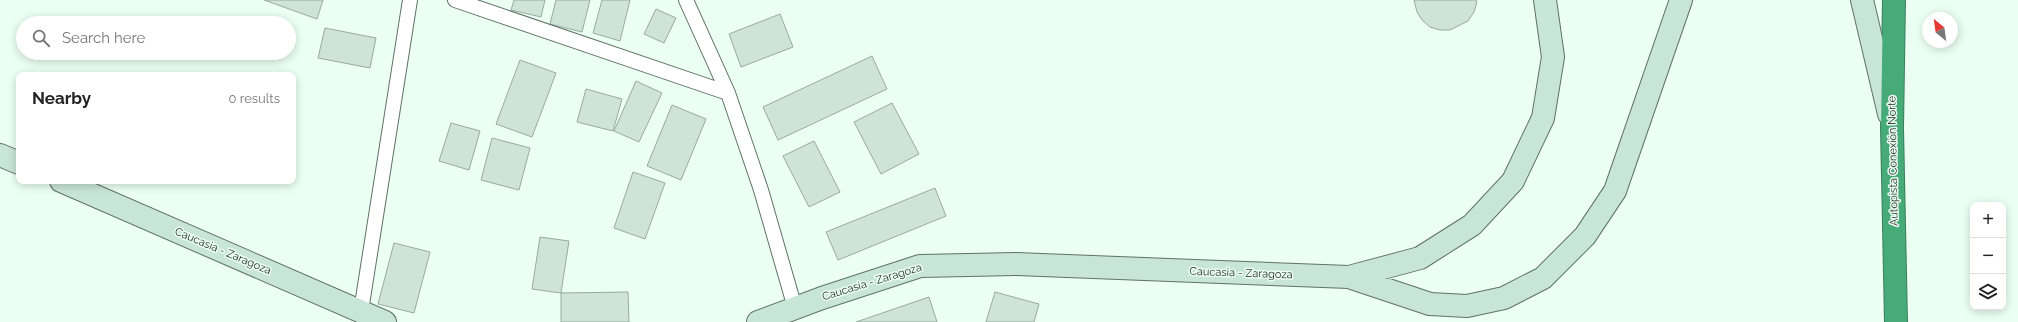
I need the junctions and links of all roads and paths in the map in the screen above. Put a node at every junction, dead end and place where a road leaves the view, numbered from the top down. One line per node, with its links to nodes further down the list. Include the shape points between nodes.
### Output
1 (410, 0): 15 (lane)
2 (455, 0): 8 (lane)
3 (686, 0): 8 (lane)
4 (1545, 0): 13 (main road, Caucasia - Zaragoza, via 1553,57 1544,118 1513,181 1472,225 1420,258)
5 (1681, 0): 13 (main road, via 1615,191 1586,236 1543,278 1504,298 1467,306 1430,304)
6 (1862, 0): 9 (main road)
7 (1894, 0): 9 (highway, Autopista Conexión Norte)
8 (728, 93): 14 (lane, via 761,190)
9 (1892, 128): 18 (highway, Autopista Conexión Norte)
10 (0, 155): 11 (main road)
11 (16, 162)
12 (68, 184): 15 (main road, Caucasia - Zaragoza)
13 (1349, 277): 14 (main road, Caucasia - Zaragoza, via 1016,264 920,266)
14 (795, 308): 17 (main road, Caucasia - Zaragoza)
15 (361, 311): 16 (main road, Caucasia - Zaragoza)
16 (385, 322)
17 (758, 322)
18 (1896, 322)

